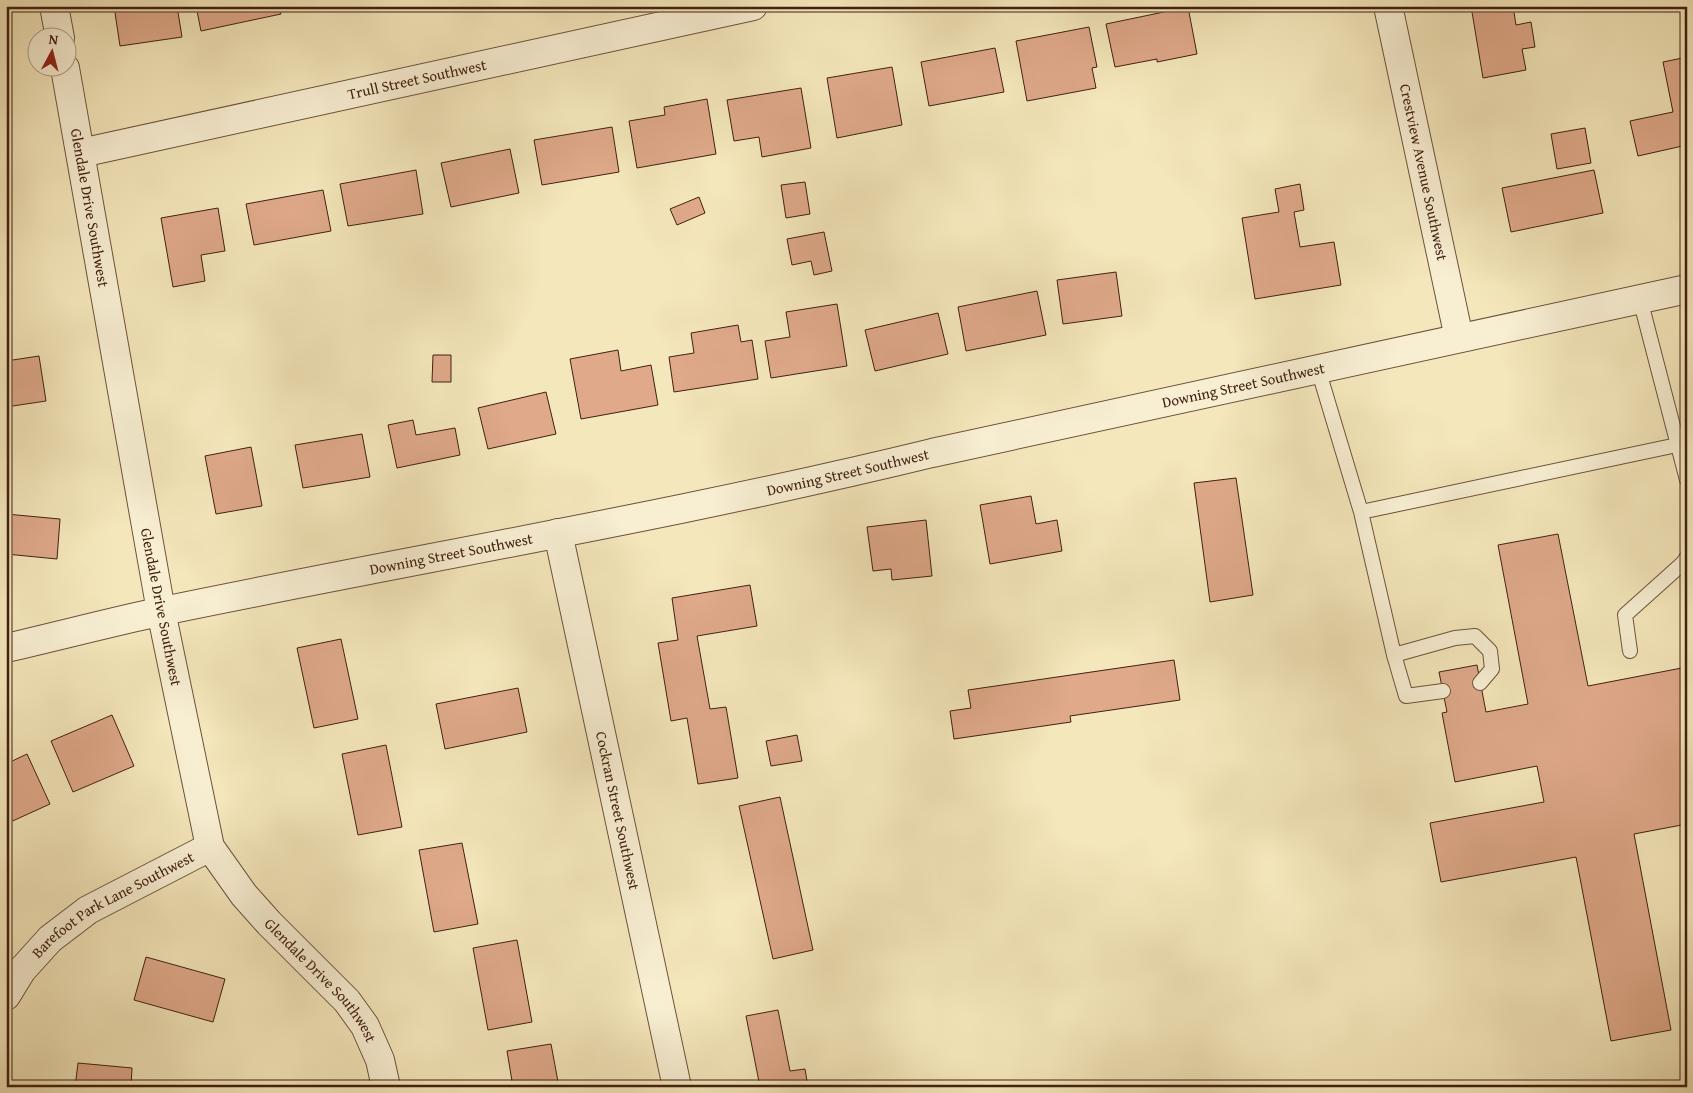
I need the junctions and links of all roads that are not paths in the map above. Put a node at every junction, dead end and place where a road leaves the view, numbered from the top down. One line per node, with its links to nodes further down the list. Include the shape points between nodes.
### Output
1 (54, 6): 4 (street)
2 (753, 6): 6 (street, Trull Street Southwest)
3 (1388, 6): 9 (street, Crestview Avenue Southwest)
4 (58, 28)
5 (67, 78): 6 (street, Glendale Drive Southwest)
6 (81, 153): 16 (street, Glendale Drive Southwest)
7 (1687, 289): 8 (street, Downing Street Southwest)
8 (1640, 299): 9 (street, Downing Street Southwest); 11 (lane)
9 (1460, 338): 10 (street, Downing Street Southwest)
10 (1318, 369): 13 (lane); 14 (street, Downing Street Southwest, via 845,474)
11 (1678, 445): 12 (lane); 13 (lane)
12 (1687, 480)
13 (1360, 512): 19 (lane)
14 (558, 533): 16 (street, Downing Street Southwest); 25 (street, Cockran Street Southwest)
15 (1687, 557): 18 (lane, via 1625,615)
16 (161, 611): 17 (street, Downing Street Southwest); 22 (street, Glendale Drive Southwest)
17 (6, 648)
18 (1630, 651)
19 (1394, 655): 20 (lane, via 1455,638 1475,636 1490,652 1492,669); 21 (lane, via 1406,696)
20 (1480, 683)
21 (1443, 691)
22 (210, 847): 23 (street, Barefoot Park Lane Southwest, via 88,910 50,939 22,970); 24 (street, Glendale Drive Southwest, via 268,923 347,1001 365,1026 380,1060)
23 (6, 996)
24 (386, 1087)
25 (677, 1087)

